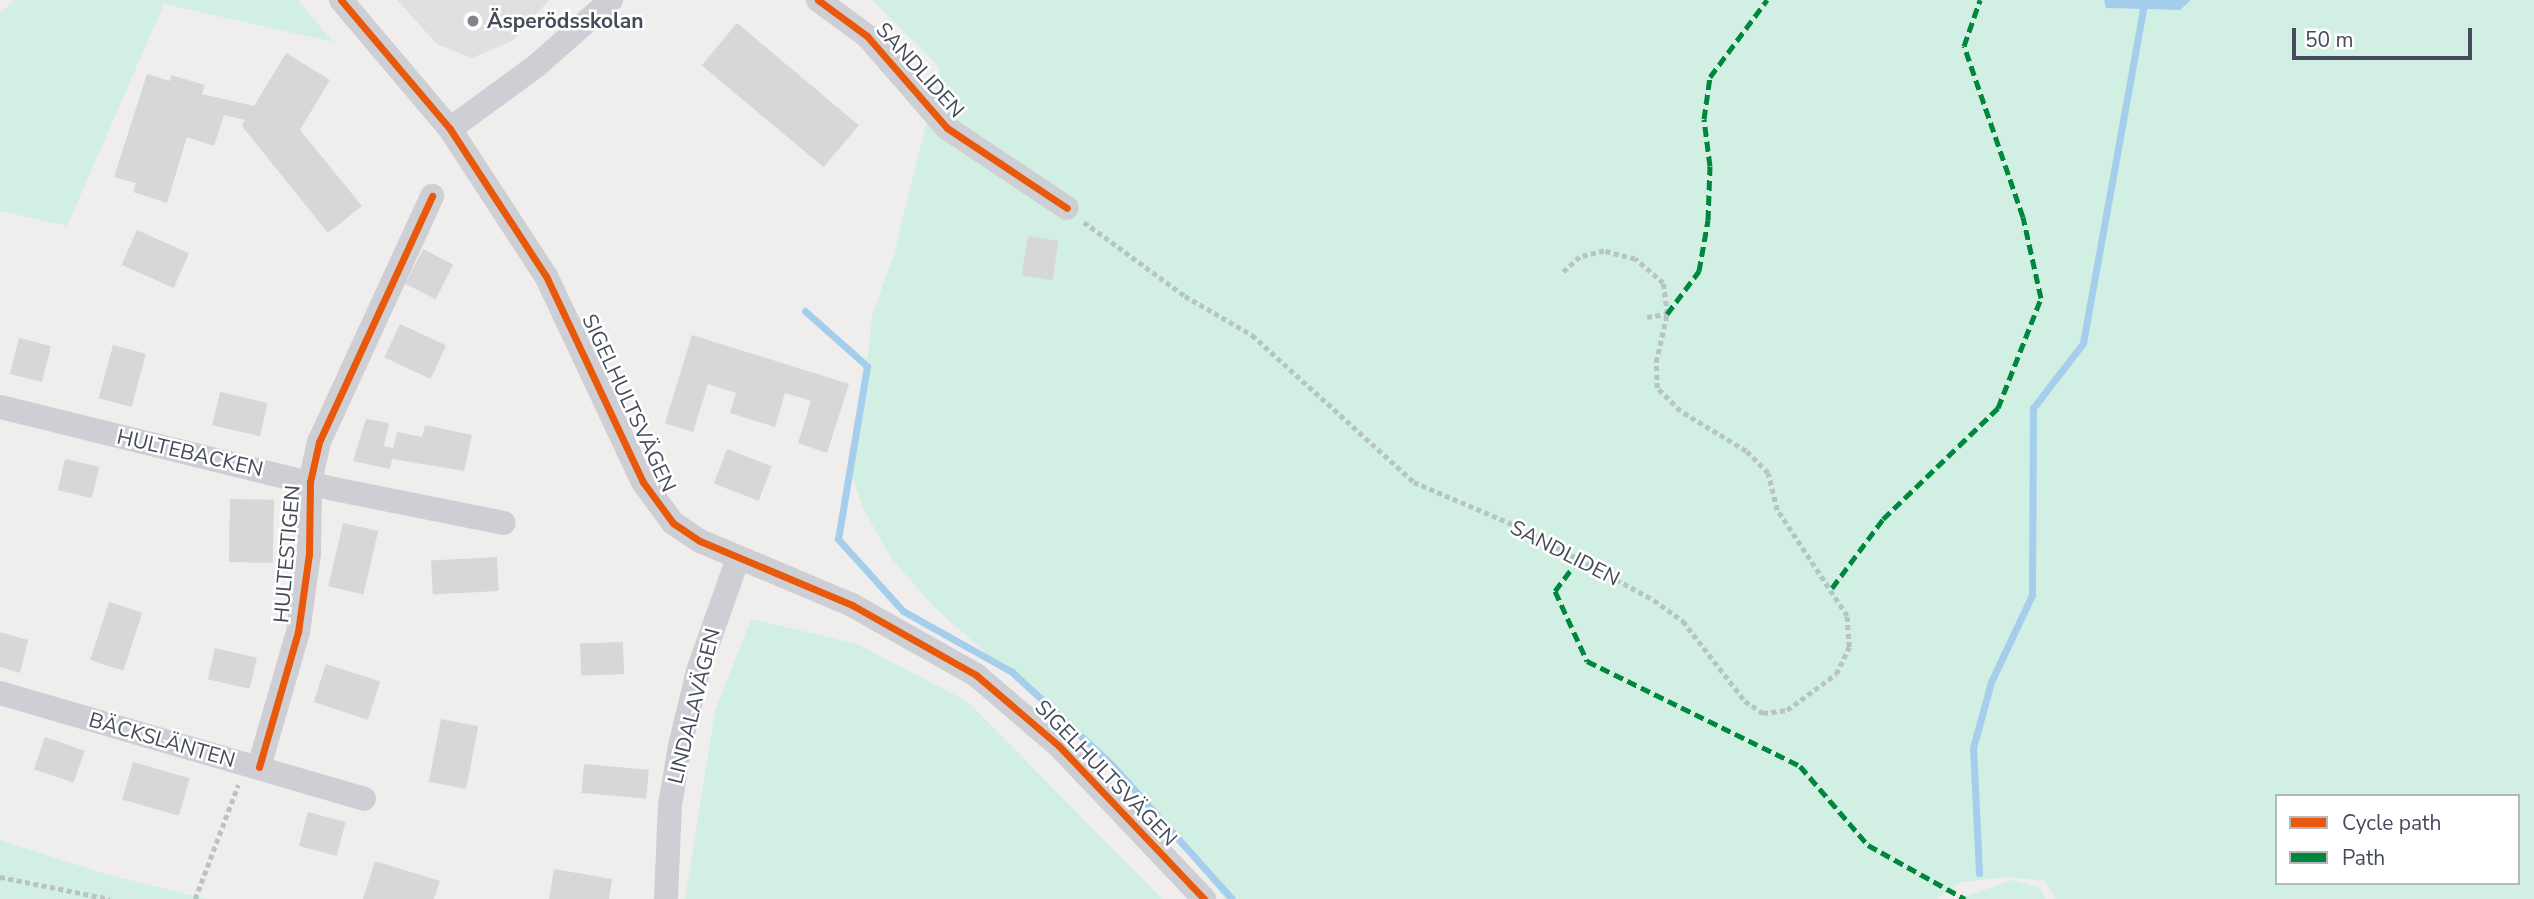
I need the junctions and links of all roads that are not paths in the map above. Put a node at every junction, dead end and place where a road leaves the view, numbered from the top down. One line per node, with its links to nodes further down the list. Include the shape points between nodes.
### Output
1 (341, 0): 4 (street, SIGELHULTSVÄGEN)
2 (611, 0): 4 (street, via 536,66)
3 (818, 0): 6 (street, SANDLIDEN, via 867,36 947,128)
4 (450, 129): 10 (street, SIGELHULTSVÄGEN, via 572,321 643,482 659,508 687,534)
5 (432, 195): 8 (street, HULTESTIGEN, via 318,442)
6 (1067, 208)
7 (0, 407): 8 (street, HULTEBACKEN)
8 (310, 482): 9 (street, HULTEBACKEN); 12 (street, HULTESTIGEN, via 309,554 298,632)
9 (504, 523)
10 (738, 558): 14 (street, LINDALAVÄGEN, via 698,671 680,746 670,805); 15 (street, SIGELHULTSVÄGEN, via 852,606 976,676 1059,746)
11 (0, 693): 12 (street, BÄCKSLÄNTEN)
12 (252, 766): 13 (street, BÄCKSLÄNTEN)
13 (364, 799)
14 (666, 899)
15 (1204, 899)

